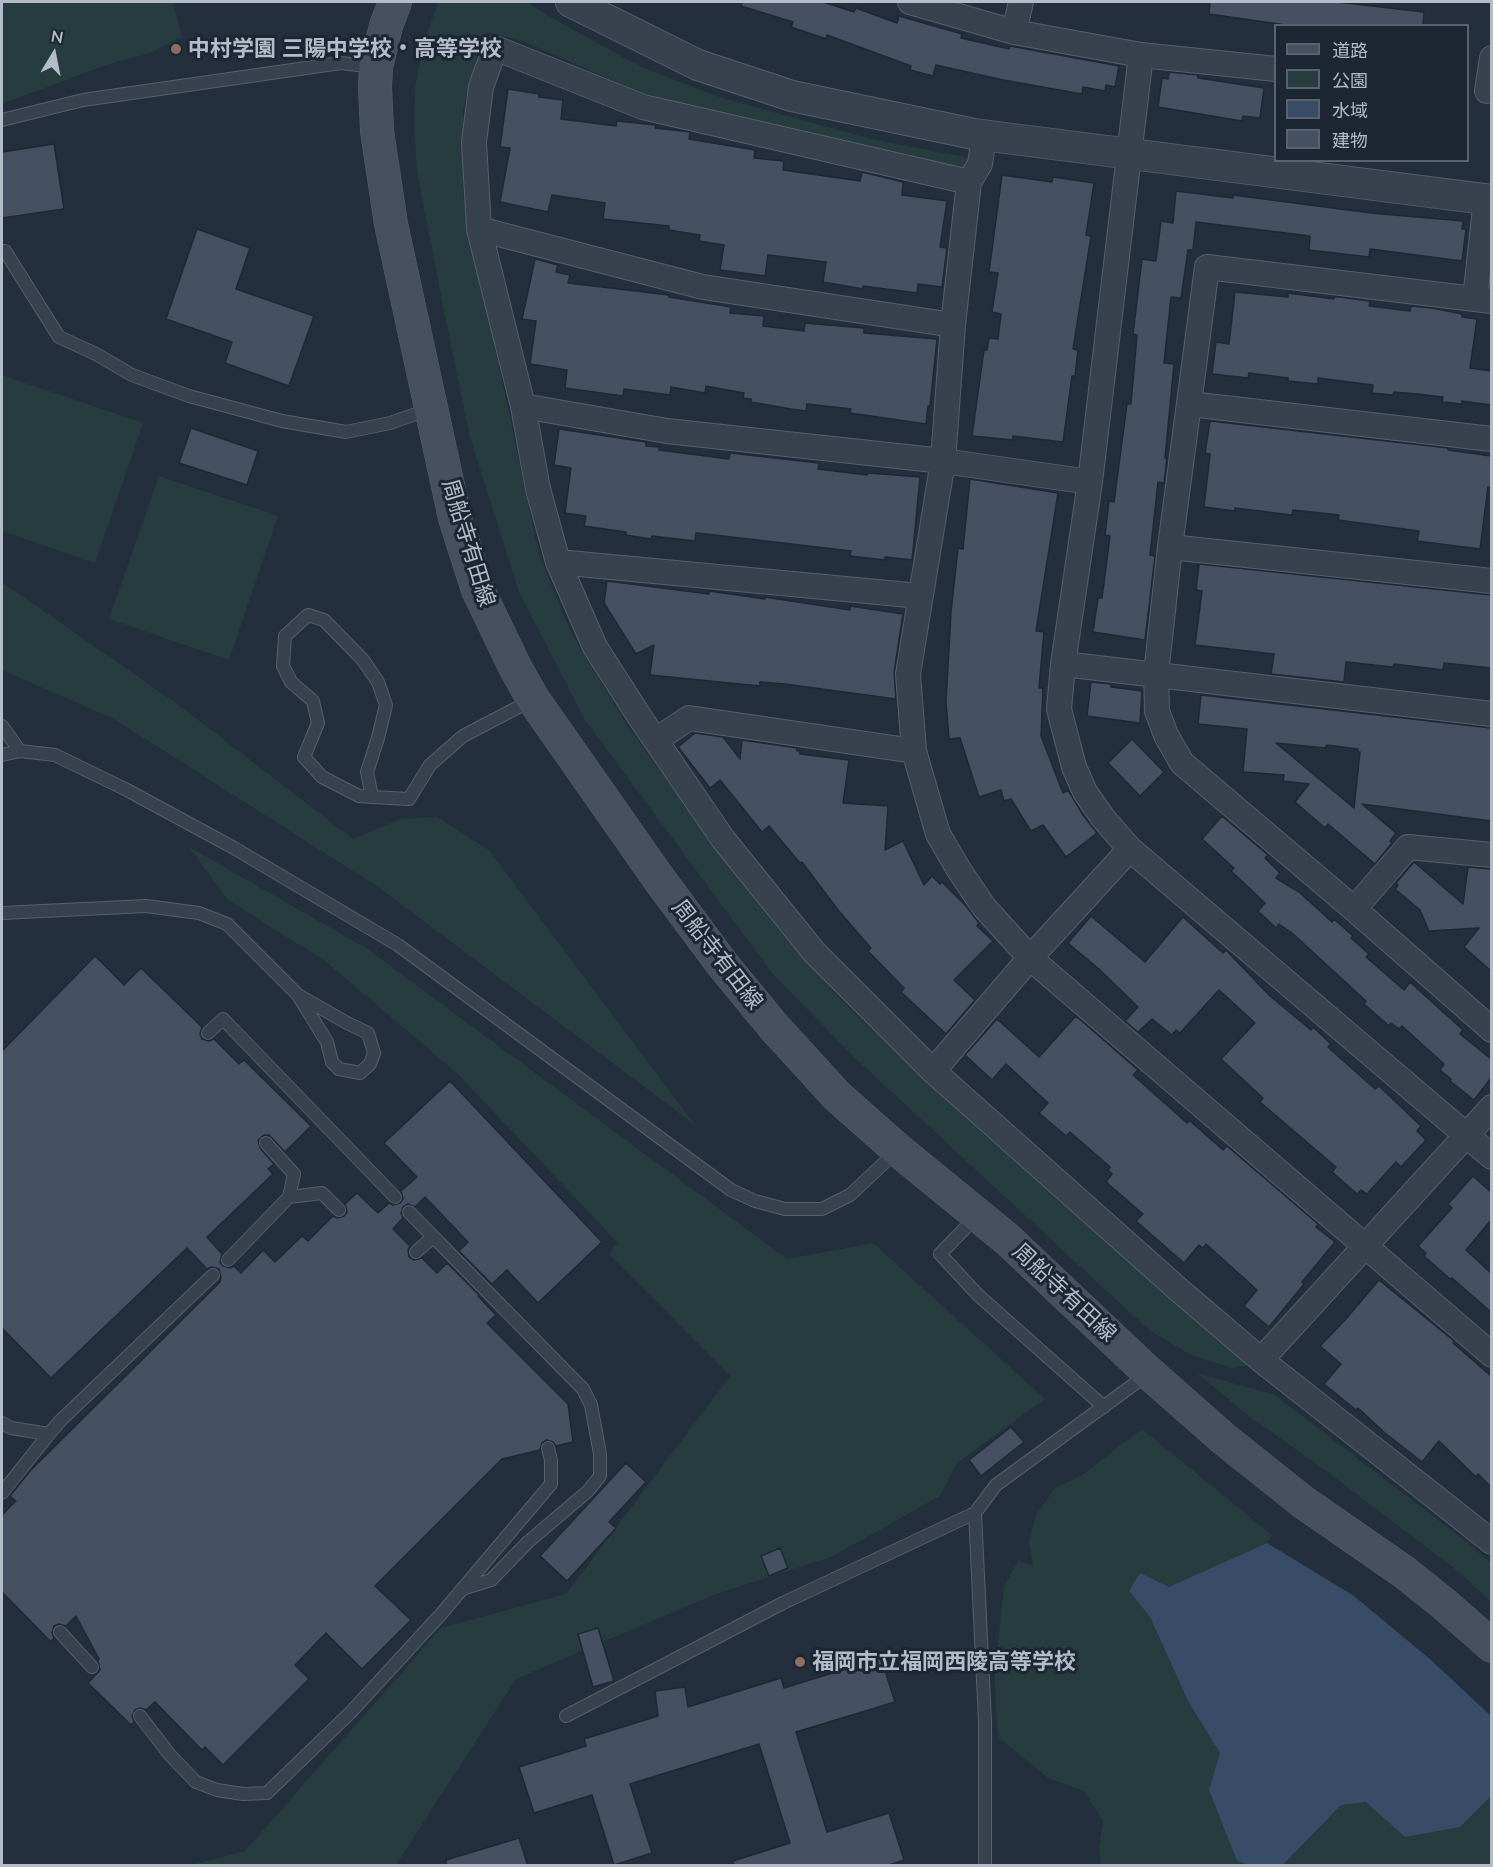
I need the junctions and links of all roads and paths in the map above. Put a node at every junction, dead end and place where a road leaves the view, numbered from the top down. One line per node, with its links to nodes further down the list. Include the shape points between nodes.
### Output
1 (395, 2): 8 (main road, 周船寺有田線)
2 (571, 2): 12 (street, via 727,75 792,96)
3 (910, 2): 5 (street)
4 (1021, 2): 5 (street)
5 (1014, 32): 6 (street)
6 (1141, 55): 9 (street); 13 (street)
7 (1491, 58): 10 (street)
8 (376, 67): 11 (lane, via 341,63 83,100); 22 (main road, 周船寺有田線, via 377,131 391,224)
9 (1274, 69)
10 (1482, 91)
11 (2, 120)
12 (984, 136): 13 (street); 14 (street, via 981,165)
13 (1131, 154): 15 (street); 25 (street)
14 (969, 182): 16 (street, via 643,107 495,48 481,87 474,142); 19 (street)
15 (1489, 199): 18 (street)
16 (479, 229): 19 (street, via 703,287); 21 (street)
17 (2, 253): 22 (lane, via 5,251 59,336 132,375 189,396 282,421 346,432)
18 (1483, 300): 20 (street, via 1207,267)
19 (953, 325): 24 (street)
20 (1190, 404): 23 (street); 26 (street)
21 (523, 406): 24 (street, via 667,431); 27 (street, via 538,489)
22 (432, 409): 32 (main road, 周船寺有田線, via 455,518 478,590)
23 (1491, 439)
24 (943, 461): 25 (street); 29 (street)
25 (1090, 482): 30 (street)
26 (1170, 547): 28 (street); 31 (street)
27 (558, 562): 29 (street); 35 (street, via 595,647)
28 (1491, 581)
29 (920, 596): 37 (street, via 908,674)
30 (1063, 664): 31 (street); 40 (street, via 1059,709 1074,767 1103,819)
31 (1156, 674): 33 (street); 42 (street, via 1157,711 1182,763)
32 (533, 699): 39 (lane, via 463,736 430,765 408,799); 52 (main road, 周船寺有田線, via 723,965 837,1096)
33 (1491, 714)
34 (2, 726): 36 (lane)
35 (656, 740): 37 (street, via 689,718); 48 (street, via 723,839 814,952)
36 (20, 751): 38 (lane); 52 (lane, via 55,755 127,790 398,945 722,1184 755,1201 785,1209 822,1209 850,1196)
37 (914, 751): 44 (street, via 938,834 958,870 984,907)
38 (2, 755)
39 (372, 797): 39 (lane, via 367,772 386,705 378,682 363,660 324,620 308,615 285,636 283,666 291,682 313,701 318,723 304,757 322,777 359,796)
40 (1130, 849): 44 (street); 50 (street)
41 (1491, 855): 42 (street, via 1408,847)
42 (1354, 909): 46 (street)
43 (2, 913): 45 (lane, via 146,906 199,913 227,924)
44 (1030, 958): 48 (street); 60 (street)
45 (298, 994): 45 (lane, via 368,1033 374,1053 370,1064 360,1073 339,1069 332,1062 327,1042)
46 (1491, 1029)
47 (208, 1033): 55 (lane, via 223,1019)
48 (933, 1071): 65 (street)
49 (1491, 1107): 50 (street)
50 (1465, 1134): 53 (street); 60 (street)
51 (266, 1143): 54 (lane, via 294,1174)
52 (898, 1150): 58 (main road, 周船寺有田線)
53 (1491, 1157)
54 (289, 1197): 56 (lane, via 322,1193); 62 (lane)
55 (395, 1197)
56 (339, 1210)
57 (409, 1212): 59 (lane)
58 (977, 1215): 66 (main road, 周船寺有田線); 67 (lane, via 940,1254 978,1294)
59 (433, 1237): 61 (lane); 74 (lane, via 583,1389 591,1405 600,1454 600,1476 588,1491 490,1580)
60 (1366, 1247): 64 (street); 65 (street)
61 (416, 1252)
62 (228, 1260)
63 (213, 1275): 68 (lane)
64 (1491, 1355)
65 (1261, 1360): 73 (street)
66 (1149, 1373): 67 (lane); 76 (main road, 周船寺有田線, via 1285,1488 1404,1572)
67 (1104, 1407): 72 (lane, via 996,1485)
68 (60, 1421): 69 (lane, via 49,1434); 71 (lane)
69 (2, 1423)
70 (548, 1448): 74 (lane, via 551,1484)
71 (2, 1493)
72 (975, 1514): 79 (lane, via 783,1603); 80 (lane, via 985,1722)
73 (1491, 1542)
74 (461, 1589): 78 (lane, via 351,1712 267,1792 243,1794 196,1782)
75 (60, 1632): 77 (lane)
76 (1491, 1646)
77 (92, 1667)
78 (140, 1716)
79 (566, 1716)
80 (985, 1866)

